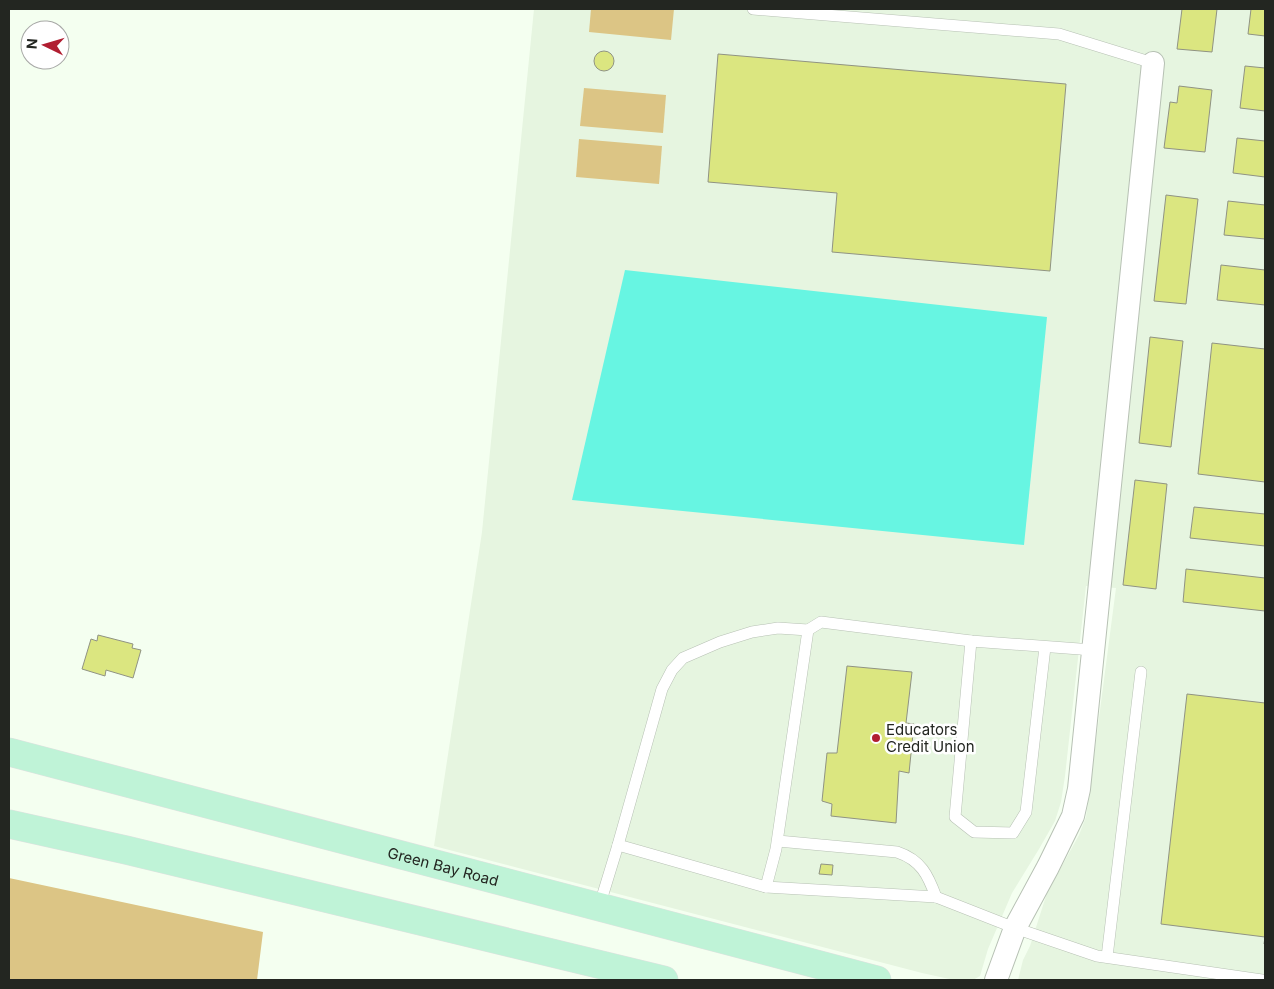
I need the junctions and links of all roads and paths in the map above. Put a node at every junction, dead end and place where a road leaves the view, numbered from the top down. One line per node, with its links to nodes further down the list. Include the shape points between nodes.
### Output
1 (753, 9): 2 (lane, via 1059,34)
2 (1153, 63): 6 (street)
3 (808, 630): 4 (lane, via 821,622); 10 (lane); 11 (lane, via 778,628 744,634 683,658 672,670 662,689)
4 (971, 641): 5 (lane); 5 (lane, via 955,817 974,832 1013,833 1026,812)
5 (1046, 647): 6 (lane)
6 (1093, 650): 15 (street, via 1079,789 1073,816)
7 (1142, 672): 16 (lane)
8 (9, 752): 14 (main road, Green Bay Road)
9 (9, 824): 17 (main road)
10 (778, 841): 12 (lane); 13 (lane, via 897,852 919,865 929,878)
11 (618, 845): 12 (lane); 14 (lane)
12 (766, 887): 13 (lane)
13 (936, 898): 15 (lane)
14 (599, 907): 18 (main road, Green Bay Road)
15 (1015, 928): 16 (lane); 19 (street)
16 (1107, 958): 20 (lane)
17 (664, 980)
18 (877, 980)
19 (996, 980)
20 (1262, 980)

